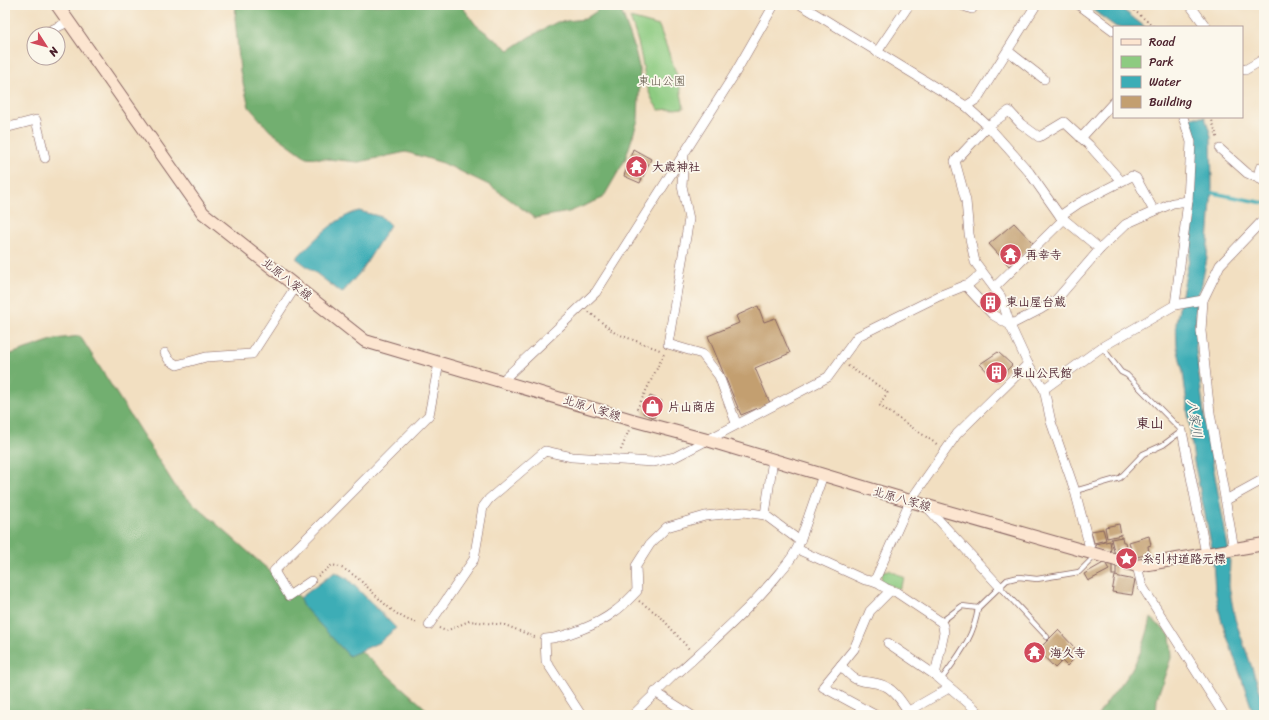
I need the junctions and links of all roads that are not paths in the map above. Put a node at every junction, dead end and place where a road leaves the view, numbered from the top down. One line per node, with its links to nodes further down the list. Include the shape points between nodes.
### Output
1 (57, 5): 10 (main road, 北原八家線)
2 (774, 5): 26 (street, via 734,75)
3 (801, 5): 15 (street)
4 (909, 5): 15 (street)
5 (961, 5): 6 (street, via 972,8)
6 (974, 5)
7 (1036, 5): 14 (street)
8 (1079, 5): 13 (street)
9 (1190, 5): 12 (street)
10 (68, 22): 11 (street); 38 (main road, 北原八家線, via 202,213)
11 (60, 26)
12 (1205, 26)
13 (1113, 30)
14 (1008, 51): 18 (street); 20 (street, via 977,98)
15 (877, 52): 20 (street)
16 (1264, 60): 17 (street)
17 (1243, 69)
18 (1044, 79)
19 (1113, 103): 24 (street)
20 (966, 106): 22 (street)
21 (1183, 118): 31 (street, via 1191,142)
22 (988, 126): 24 (street, via 1009,111 1039,137 1064,122); 33 (street, via 1029,172); 36 (street, via 955,161 966,201 975,262)
23 (5, 128): 27 (street, via 36,120)
24 (1081, 138): 30 (street)
25 (1220, 149): 29 (street, via 1247,173)
26 (684, 153): 47 (street, via 596,292); 49 (street, via 682,186 689,218 666,348 702,354 719,376)
27 (45, 158)
28 (1264, 166): 29 (street, via 1260,168)
29 (1261, 179)
30 (1121, 181): 32 (street, via 1132,176 1136,178); 33 (street, via 1079,204)
31 (1188, 201): 32 (street, via 1173,203); 41 (street)
32 (1154, 211): 35 (street, via 1126,224)
33 (1062, 218): 35 (street); 39 (street)
34 (1264, 219): 40 (street, via 1220,265)
35 (1100, 249): 42 (street, via 1056,300)
36 (982, 273): 37 (street); 39 (street)
37 (964, 285): 42 (street, via 993,315); 49 (street, via 858,336 828,377)
38 (296, 286): 44 (street, via 252,354 206,357 177,365 169,360); 45 (main road, 北原八家線, via 365,341)
39 (995, 287): 42 (street)
40 (1203, 300): 41 (street); 56 (street, via 1203,360)
41 (1175, 305): 43 (street)
42 (1010, 324): 46 (street)
43 (1102, 347): 48 (street); 50 (lane, via 1121,372 1127,375)
44 (165, 353)
45 (439, 363): 47 (main road, 北原八家線); 67 (street, via 429,415 274,571 289,596)
46 (1028, 364): 48 (street); 57 (street, via 958,434)
47 (502, 380): 51 (main road, 北原八家線)
48 (1044, 389): 55 (street, via 1051,422)
49 (736, 423): 51 (street)
50 (1182, 431): 55 (lane, via 1163,445 1143,454 1120,478); 64 (street)
51 (707, 440): 52 (main road, 北原八家線); 72 (street, via 674,457 653,462 572,457 545,451 483,507 474,559)
52 (773, 459): 53 (main road, 北原八家線); 59 (street)
53 (823, 475): 57 (main road, 北原八家線); 61 (street)
54 (1264, 479): 56 (street)
55 (1075, 491): 63 (street)
56 (1226, 500): 62 (street)
57 (910, 501): 58 (main road, 北原八家線); 66 (street)
58 (926, 506): 63 (main road, 北原八家線); 68 (street)
59 (765, 515): 61 (street); 80 (street, via 744,512 705,516 667,528 650,544 636,566 637,590 614,613 568,634 545,639 546,661)
60 (1264, 544): 62 (main road, 北原八家線)
61 (798, 545): 66 (street, via 866,580); 78 (street, via 762,595)
62 (1234, 549): 64 (main road, 北原八家線)
63 (1094, 553): 65 (main road, 北原八家線); 68 (lane, via 1079,572 1038,579 1007,580)
64 (1206, 554): 65 (main road, 北原八家線)
65 (1137, 566): 85 (street, via 1142,586)
66 (875, 580): 69 (street)
67 (311, 582)
68 (1000, 587): 70 (lane); 73 (lane)
69 (890, 591): 71 (street, via 896,592); 75 (street, via 870,611 854,649)
70 (978, 608): 71 (lane, via 962,606); 76 (lane, via 973,632 968,641)
71 (940, 622): 76 (street, via 944,633)
72 (429, 625)
73 (1047, 637)
74 (888, 642): 76 (street)
75 (842, 665): 79 (street, via 853,678 867,684 885,686 894,693); 83 (street, via 823,687)
76 (938, 677): 77 (street)
77 (949, 688): 79 (street); 84 (street)
78 (655, 692): 81 (street); 82 (street)
79 (905, 713)
80 (581, 715)
81 (634, 715)
82 (691, 715)
83 (874, 715)
84 (980, 715)
85 (1224, 715)

